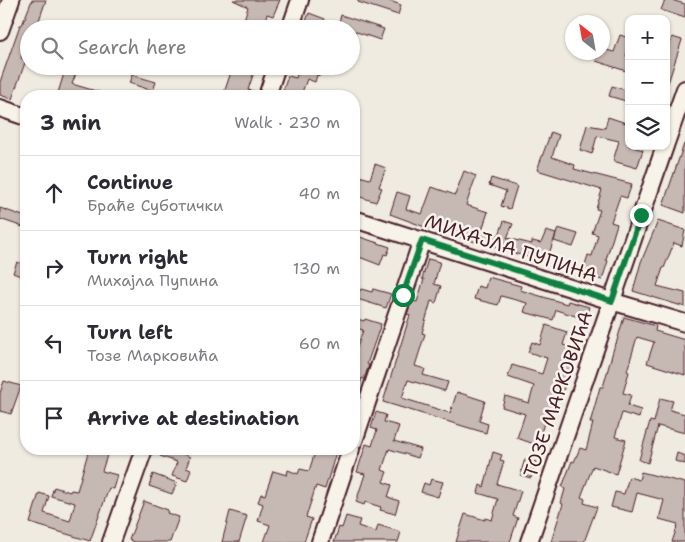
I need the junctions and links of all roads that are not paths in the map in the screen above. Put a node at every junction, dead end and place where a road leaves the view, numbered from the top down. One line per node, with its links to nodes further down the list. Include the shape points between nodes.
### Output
1 (11, 0): 4 (street)
2 (300, 0): 3 (street)
3 (293, 20)
4 (0, 31)
5 (274, 75): 7 (street)
6 (685, 89): 10 (street, ТОЗЕ МАРКОВИЋА)
7 (269, 90)
8 (0, 108): 9 (street)
9 (20, 115)
10 (670, 133)
11 (664, 150): 14 (street, ТОЗЕ МАРКОВИЋА)
12 (360, 221): 13 (street, МИХАЈЛА ПУПИНА)
13 (422, 240): 14 (street, МИХАЈЛА ПУПИНА); 16 (street)
14 (612, 301): 15 (street, МИХАЈЛА ПУПИНА); 21 (street, ТОЗЕ МАРКОВИЋА)
15 (685, 322)
16 (360, 423)
17 (142, 455): 19 (street)
18 (349, 455): 20 (street)
19 (111, 542)
20 (320, 542)
21 (529, 542)

